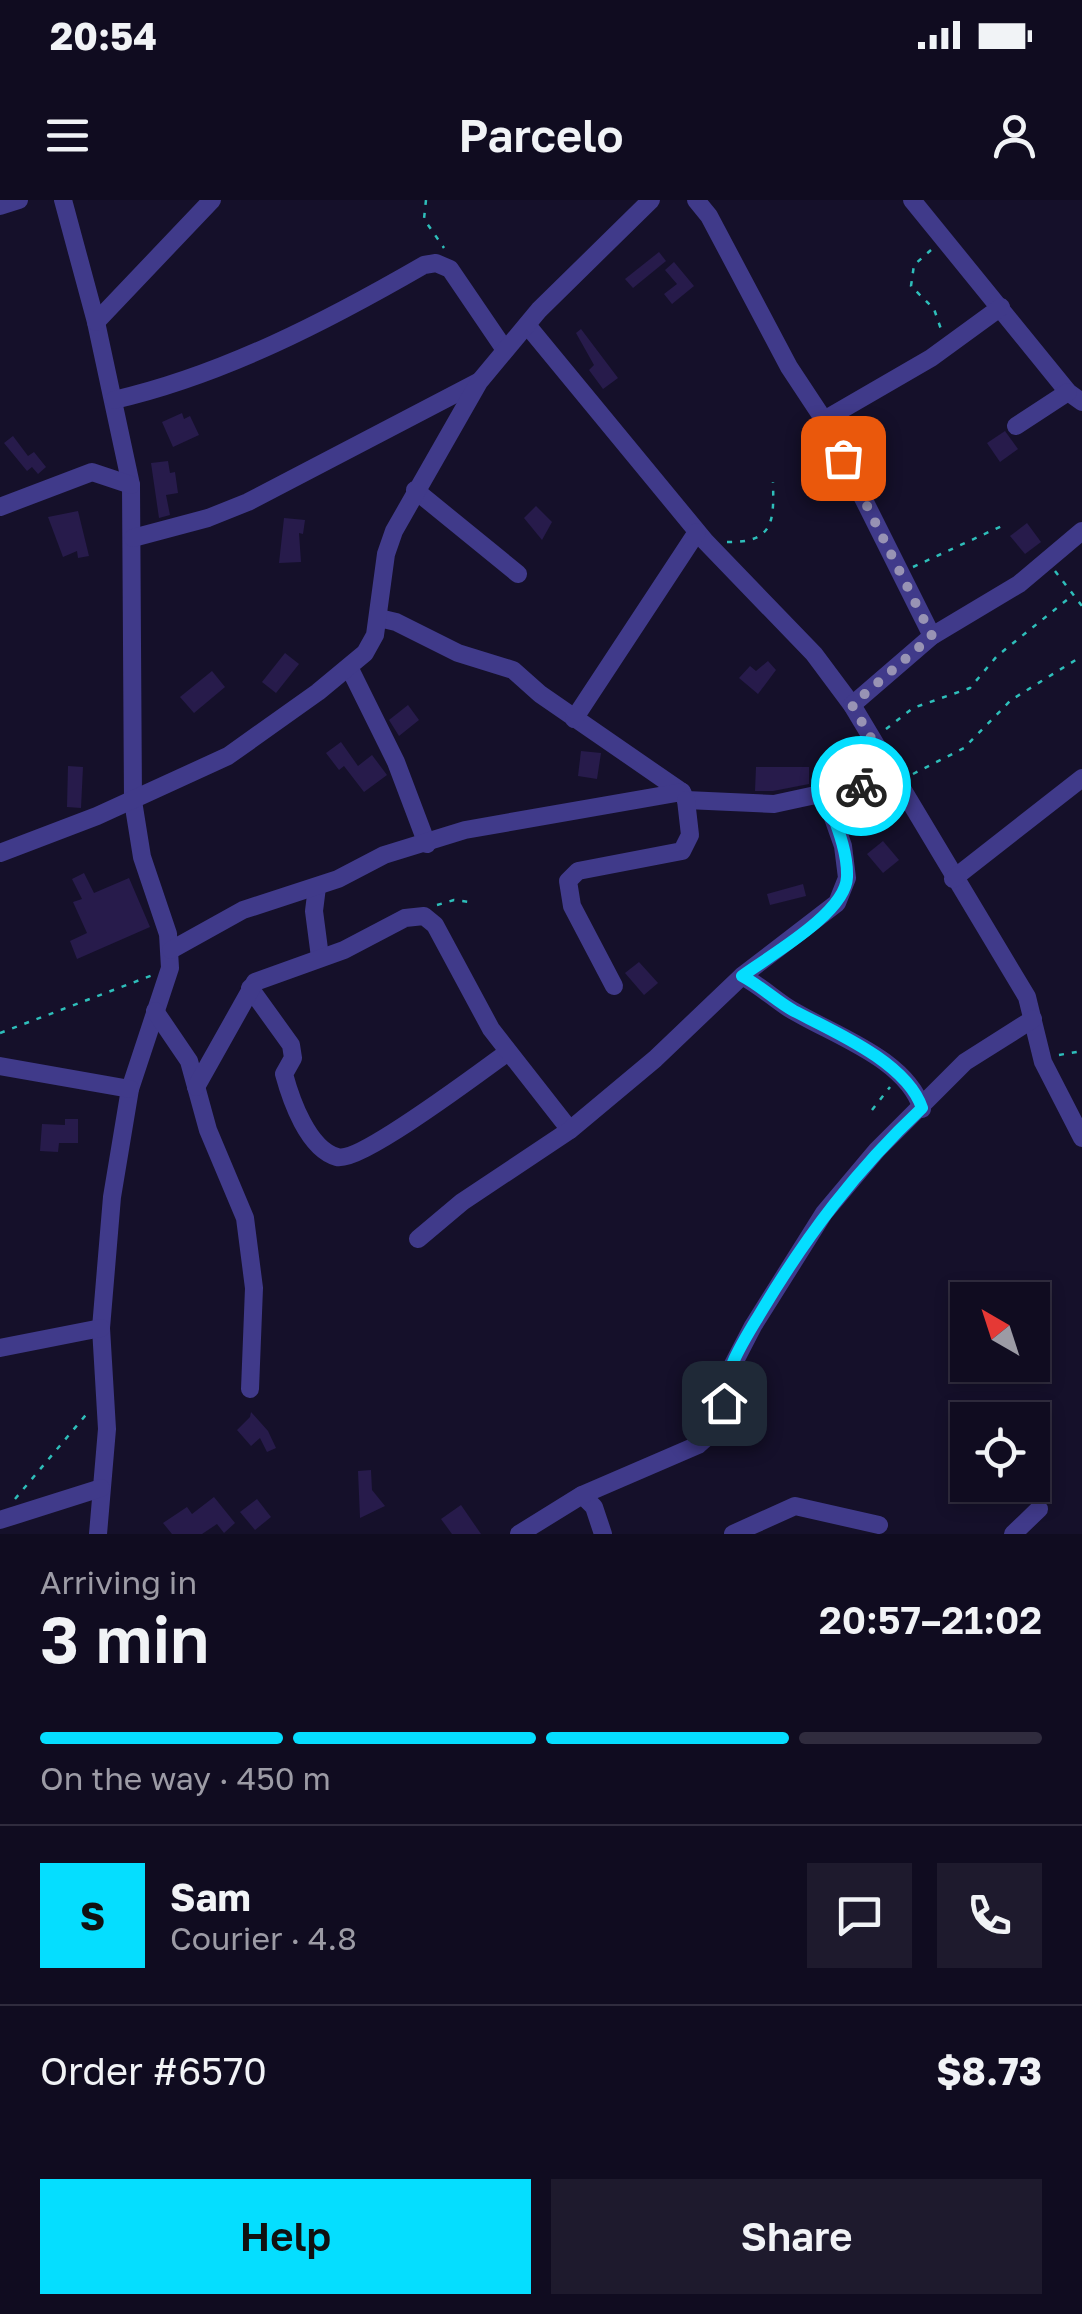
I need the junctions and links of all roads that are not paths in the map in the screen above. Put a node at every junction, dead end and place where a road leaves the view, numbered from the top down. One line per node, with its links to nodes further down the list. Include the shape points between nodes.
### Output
1 (19, 200): 7 (street)
2 (63, 200): 9 (street)
3 (212, 200): 9 (street)
4 (651, 200): 10 (street)
5 (696, 200): 15 (street)
6 (912, 200): 8 (street)
7 (0, 206)
8 (1001, 307): 13 (street); 15 (street)
9 (96, 322): 14 (street)
10 (527, 324): 11 (street); 21 (street)
11 (505, 350): 12 (street); 14 (street, via 450,268 424,265 333,318 183,381)
12 (479, 382): 18 (street); 22 (street, via 248,502)
13 (1075, 397): 16 (street)
14 (114, 400): 17 (street)
15 (824, 420): 25 (street)
16 (1016, 426)
17 (131, 485): 19 (street, via 92,472); 22 (street)
18 (415, 490): 23 (street); 24 (street, via 386,554)
19 (0, 507)
20 (1082, 531): 25 (street, via 1003,594)
21 (701, 536): 27 (street, via 814,654); 28 (street)
22 (134, 538): 33 (street)
23 (518, 574)
24 (379, 618): 26 (street, via 365,653); 28 (street, via 513,670)
25 (932, 636): 27 (street)
26 (349, 667): 33 (street, via 228,756); 34 (street)
27 (852, 705): 30 (street)
28 (574, 719): 32 (street)
29 (1082, 778): 36 (street)
30 (895, 780): 31 (street); 36 (street)
31 (825, 794): 32 (street, via 752,806); 40 (street, via 843,846 843,894)
32 (684, 796): 34 (street, via 465,830); 41 (street, via 690,835 682,851 578,871 568,881 572,906)
33 (132, 800): 35 (street); 39 (street)
34 (427, 844): 37 (street, via 384,855)
35 (0, 853)
36 (953, 879): 45 (street, via 1015,975)
37 (317, 887): 38 (street); 39 (street, via 243,910)
38 (320, 957): 42 (street); 47 (street, via 405,918 424,916)
39 (170, 959): 43 (street)
40 (742, 976): 51 (street, via 896,1072 916,1091); 52 (street)
41 (614, 986)
42 (250, 988): 44 (street); 46 (street)
43 (155, 1011): 49 (street, via 183,1049); 50 (street)
44 (271, 1018): 46 (street); 47 (street, via 293,1052 284,1074 294,1103 316,1142 338,1158 382,1139)
45 (1033, 1019): 51 (street, via 965,1062); 53 (street, via 1052,1081)
46 (231, 1028): 49 (street)
47 (508, 1052): 52 (street)
48 (0, 1066): 50 (street)
49 (196, 1086): 57 (street, via 245,1218 254,1288)
50 (130, 1089): 55 (street)
51 (922, 1108): 59 (street, via 850,1181 793,1259 726,1378 713,1434)
52 (570, 1130): 54 (street)
53 (1082, 1138)
54 (418, 1238)
55 (100, 1328): 56 (street); 58 (street, via 107,1429)
56 (0, 1348)
57 (250, 1389)
58 (101, 1488): 61 (street); 63 (street)
59 (582, 1495): 64 (street); 65 (street)
60 (1039, 1509): 67 (street)
61 (5, 1512)
62 (879, 1525): 66 (street, via 795,1506)
63 (98, 1534)
64 (519, 1534)
65 (603, 1534)
66 (733, 1534)
67 (1013, 1534)

